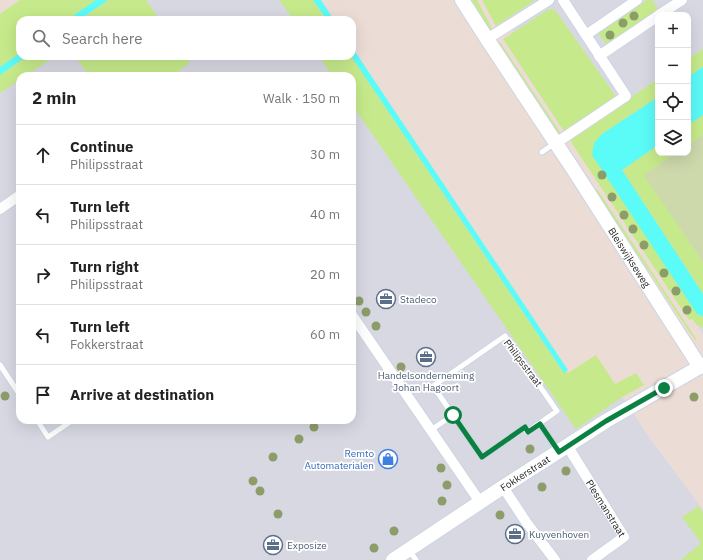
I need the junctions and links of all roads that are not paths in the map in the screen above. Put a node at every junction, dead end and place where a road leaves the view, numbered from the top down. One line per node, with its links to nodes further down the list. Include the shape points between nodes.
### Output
1 (462, 0): 9 (street, Bleiswijkseweg)
2 (549, 0): 9 (street)
3 (564, 0): 8 (street)
4 (638, 0): 8 (street)
5 (682, 0): 6 (street)
6 (665, 12)
7 (655, 19): 10 (street)
8 (586, 35): 10 (street)
9 (487, 39): 11 (street, Bleiswijkseweg)
10 (599, 56): 11 (street, via 626,96)
11 (556, 143): 12 (lane); 17 (street, Bleiswijkseweg)
12 (542, 152)
13 (16, 198): 14 (street)
14 (0, 209)
15 (356, 321): 23 (street)
16 (0, 365): 18 (lane)
17 (702, 368): 24 (street, Fokkerstraat, via 606,421)
18 (16, 389)
19 (453, 415): 22 (lane, Philipsstraat, via 482,457 525,427 528,432); 22 (lane, Philipsstraat, via 433,386 505,336 557,411); 23 (lane)
20 (40, 424): 21 (lane, via 48,437)
21 (66, 424)
22 (540, 424): 24 (lane)
23 (431, 430): 26 (street)
24 (563, 449): 25 (street, Fokkerstraat); 30 (street, Plesmanstraat, via 624,537)
25 (503, 487): 26 (street, Fokkerstraat); 29 (street)
26 (480, 502): 27 (street, Fokkerstraat)
27 (412, 555): 28 (street, Fokkerstraat)
28 (394, 560)
29 (555, 560)
30 (592, 560)

